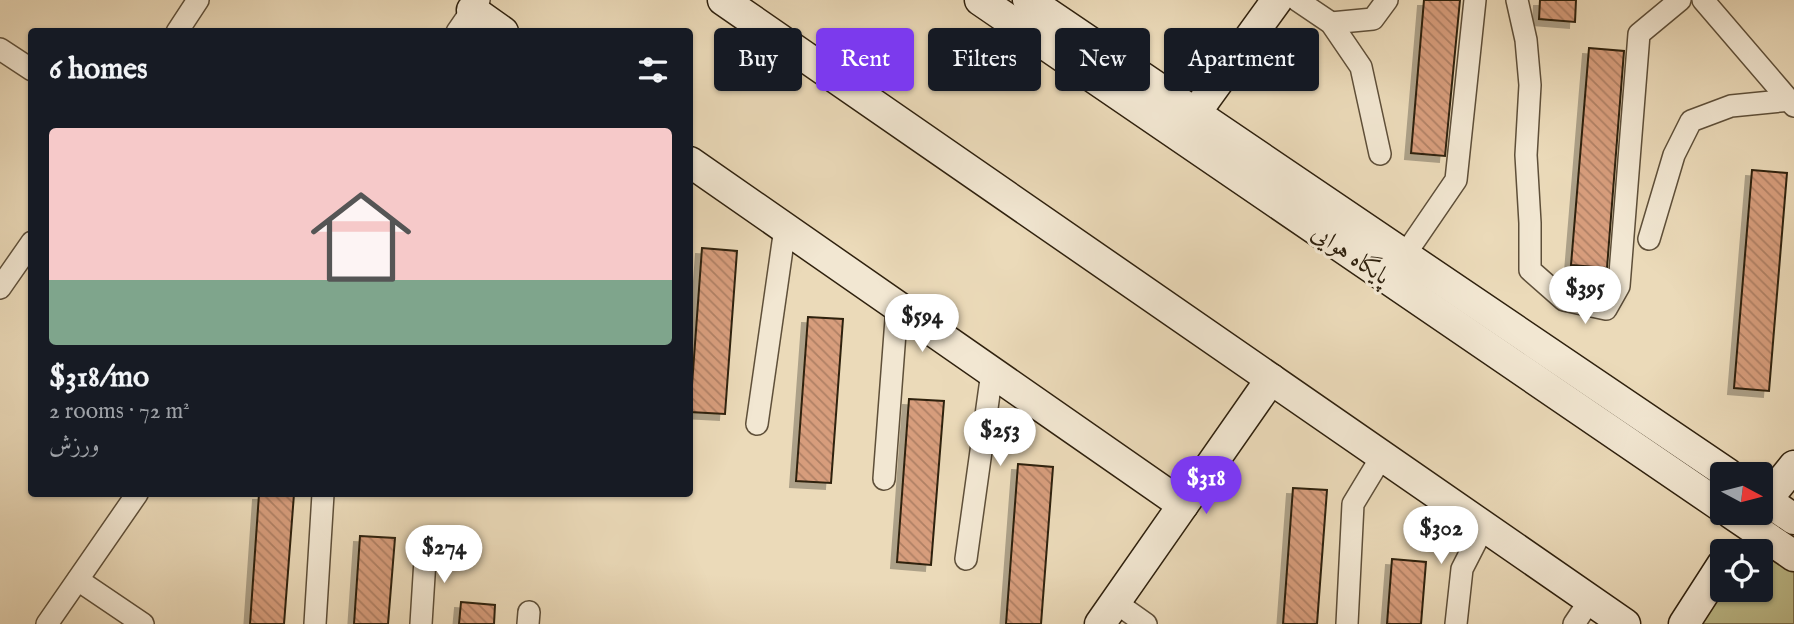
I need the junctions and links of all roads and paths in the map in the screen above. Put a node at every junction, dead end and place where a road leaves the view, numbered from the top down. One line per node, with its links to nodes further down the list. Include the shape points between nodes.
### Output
1 (197, 0): 14 (street)
2 (723, 0): 29 (street)
3 (980, 0): 19 (street, پایگاه هوایی)
4 (1028, 0): 19 (street, پایگاه هوایی)
5 (1277, 0): 19 (street)
6 (1297, 0): 13 (street)
7 (1387, 0): 13 (street, via 1373,19)
8 (1475, 0): 25 (street, via 1456,180)
9 (1517, 0): 10 (street, via 1530,85 1526,155 1530,270 1564,300 1606,309 1619,286 1639,34)
10 (1680, 0)
11 (1703, 0): 18 (street)
12 (470, 14): 15 (street)
13 (1331, 23): 20 (street, via 1361,67)
14 (180, 28)
15 (496, 28)
16 (0, 49): 17 (street)
17 (28, 67)
18 (1792, 103): 23 (street, via 1731,106 1691,121 1674,155)
19 (1186, 125): 25 (street, پایگاه هوایی); 38 (street, پایگاه هوایی)
20 (1380, 154)
21 (693, 164): 22 (street)
22 (785, 228): 27 (street); 30 (street)
23 (1649, 239)
24 (28, 248): 26 (street)
25 (1404, 256): 32 (street, پایگاه هوایی)
26 (0, 288)
27 (897, 306): 28 (street); 34 (street)
28 (992, 372): 39 (street); 46 (street)
29 (1271, 379): 31 (street); 39 (street)
30 (758, 424)
31 (1382, 456): 43 (street); 56 (street, via 1353,504)
32 (1710, 462)
33 (1794, 466): 35 (street)
34 (884, 479)
35 (1773, 489)
36 (135, 497): 47 (street)
37 (323, 497): 53 (street)
38 (1710, 498)
39 (1183, 505): 50 (street)
40 (1773, 514): 41 (street)
41 (1794, 519)
42 (1768, 525): 45 (street)
43 (1484, 526): 49 (street); 57 (street, via 1462,569)
44 (426, 544): 54 (street)
45 (1794, 556)
46 (966, 559)
47 (78, 580): 51 (street); 52 (street)
48 (1710, 584): 60 (street)
49 (1590, 600): 58 (street); 59 (street)
50 (1108, 613): 55 (street)
51 (47, 624)
52 (143, 624)
53 (314, 624)
54 (421, 624)
55 (1146, 624)
56 (1347, 624)
57 (1456, 624)
58 (1574, 624)
59 (1625, 624)
60 (1684, 624)

